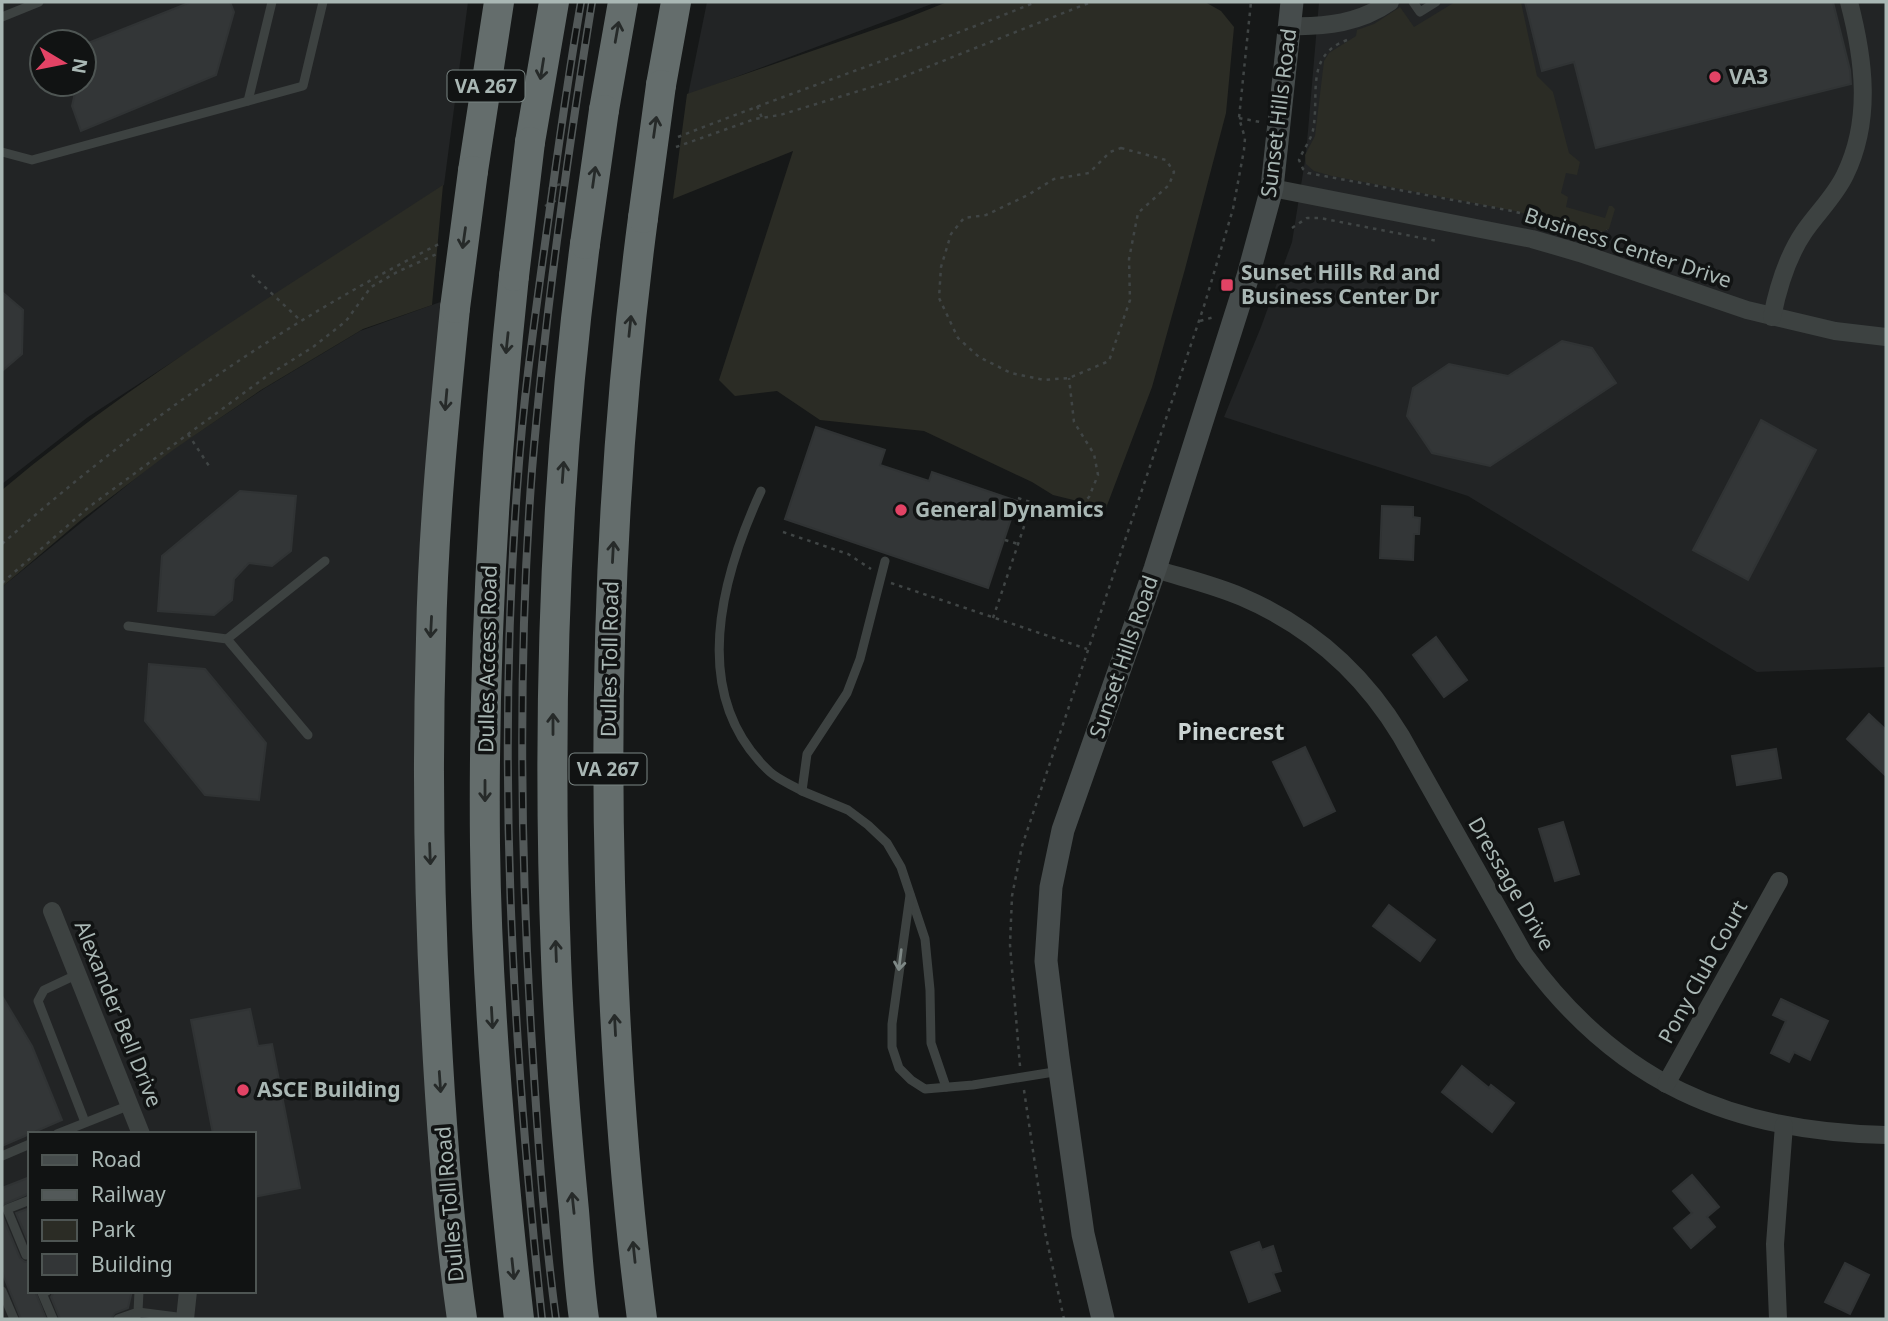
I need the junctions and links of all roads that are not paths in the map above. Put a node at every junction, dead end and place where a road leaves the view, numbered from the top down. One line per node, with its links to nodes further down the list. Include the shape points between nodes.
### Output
1 (39, 2): 13 (lane)
2 (272, 2): 15 (lane)
3 (323, 2): 15 (lane, via 303,86)
4 (499, 2): 54 (highway, Dulles Toll Road / VA 267, one-way to 54, bridge, via 455,308 431,637 429,843 434,978 446,1171)
5 (554, 2): 55 (highway, Dulles Access Road, one-way to 55, bridge, via 530,142 514,276 489,587 485,845 495,1080)
6 (623, 2): 56 (highway, one-way to 6, bridge, via 559,1027 553,879 553,663 569,402 604,110)
7 (676, 2): 57 (highway, Dulles Toll Road / VA 267, one-way to 7, bridge, via 616,1049 608,736 611,576 629,334)
8 (1293, 2): 14 (main road, Sunset Hills Road)
9 (1390, 2): 14 (street, via 1345,23)
10 (1413, 2): 11 (lane, via 1420,12)
11 (1436, 2)
12 (1849, 2): 18 (street, via 1863,74 1856,145 1845,177 1793,250)
13 (2, 17)
14 (1290, 26): 17 (main road, Sunset Hills Road)
15 (247, 101): 16 (lane, via 32,160)
16 (2, 152)
17 (1272, 188): 18 (street, Business Center Drive, via 1532,239); 23 (main road, Sunset Hills Road)
18 (1772, 317): 19 (street, Business Center Drive)
19 (1886, 337)
20 (761, 491): 27 (lane, via 743,530 723,599 719,669 730,710 748,748 772,774)
21 (325, 561): 25 (lane)
22 (885, 561): 27 (lane, via 860,659 847,693 807,754)
23 (1155, 569): 32 (main road, Sunset Hills Road, via 1071,807 1051,887 1046,961); 33 (street, Dressage Drive, via 1241,596 1278,615 1312,636 1355,673 1385,710 1524,954 1548,986 1602,1042)
24 (128, 626): 25 (lane)
25 (227, 639): 26 (lane)
26 (307, 735)
27 (802, 791): 29 (lane, via 848,810 868,825 887,843)
28 (1779, 881): 33 (street, Pony Club Court)
29 (910, 893): 34 (lane, via 925,939 931,1043); 34 (lane, one-way to 34, via 892,1047 899,1068 911,1080 925,1089)
30 (52, 911): 31 (street, Alexander Bell Drive)
31 (78, 974): 35 (street, Alexander Bell Drive); 36 (lane, via 44,990 38,1001)
32 (1060, 1071): 34 (lane); 58 (main road, Sunset Hills Road, via 1083,1234)
33 (1666, 1084): 37 (street, Dressage Drive, via 1737,1113)
34 (946, 1087)
35 (130, 1105): 36 (lane); 39 (street, Alexander Bell Drive)
36 (85, 1122): 38 (lane)
37 (1784, 1125): 40 (street, Dressage Drive); 59 (street, via 1775,1244)
38 (62, 1132)
39 (140, 1132)
40 (1886, 1135)
41 (28, 1145): 42 (lane)
42 (2, 1156)
43 (28, 1201): 44 (lane, via 7,1209)
44 (28, 1254)
45 (2, 1291): 50 (lane)
46 (42, 1293): 51 (lane)
47 (139, 1293): 49 (lane)
48 (188, 1293): 53 (street)
49 (136, 1315): 52 (lane); 53 (lane)
50 (14, 1319)
51 (52, 1319)
52 (118, 1319)
53 (185, 1319)
54 (462, 1319)
55 (519, 1319)
56 (584, 1319)
57 (642, 1319)
58 (1103, 1319)
59 (1778, 1319)

